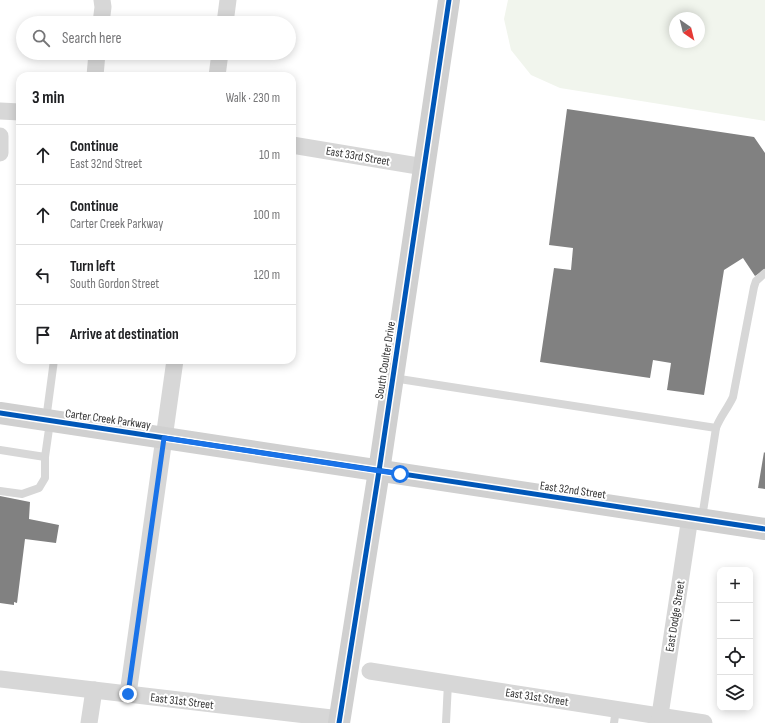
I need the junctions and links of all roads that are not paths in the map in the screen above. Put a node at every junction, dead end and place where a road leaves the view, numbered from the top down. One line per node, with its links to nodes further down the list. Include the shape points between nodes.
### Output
1 (102, 0): 4 (street)
2 (228, 0): 5 (street)
3 (449, 0): 15 (street, South Coulter Drive)
4 (102, 16)
5 (226, 16)
6 (96, 60): 8 (street)
7 (219, 60): 9 (street)
8 (95, 72)
9 (218, 72)
10 (0, 112): 11 (street)
11 (16, 112)
12 (0, 136): 14 (street)
13 (296, 146): 15 (street, East 33rd Street)
14 (0, 154)
15 (424, 167): 19 (street, South Coulter Drive)
16 (765, 273): 22 (lane, via 756,280 754,287 733,397)
17 (54, 364): 21 (lane)
18 (174, 364): 23 (street)
19 (392, 378): 22 (lane); 26 (street, South Coulter Drive)
20 (0, 413): 21 (street, Carter Creek Parkway)
21 (48, 421): 23 (street, Carter Creek Parkway); 25 (lane)
22 (716, 428): 28 (lane)
23 (164, 438): 26 (street, Carter Creek Parkway); 34 (street)
24 (0, 450): 25 (lane)
25 (45, 457): 27 (lane, via 45,478 39,488 22,494)
26 (379, 471): 28 (street, East 32nd Street); 37 (street, South Coulter Drive)
27 (0, 491)
28 (696, 518): 29 (street, East 32nd Street); 35 (street, East Dodge Street)
29 (765, 529)
30 (370, 671): 32 (street, East 31st Street)
31 (0, 679): 33 (street, East 31st Street)
32 (448, 683): 36 (street, East 31st Street); 39 (lane)
33 (94, 690): 34 (street, East 31st Street); 38 (street)
34 (128, 694): 37 (street, East 31st Street)
35 (660, 715): 36 (street, East 31st Street); 40 (street, East 31st Street)
36 (615, 716)
37 (339, 721)
38 (89, 723)
39 (446, 723)
40 (704, 723)

